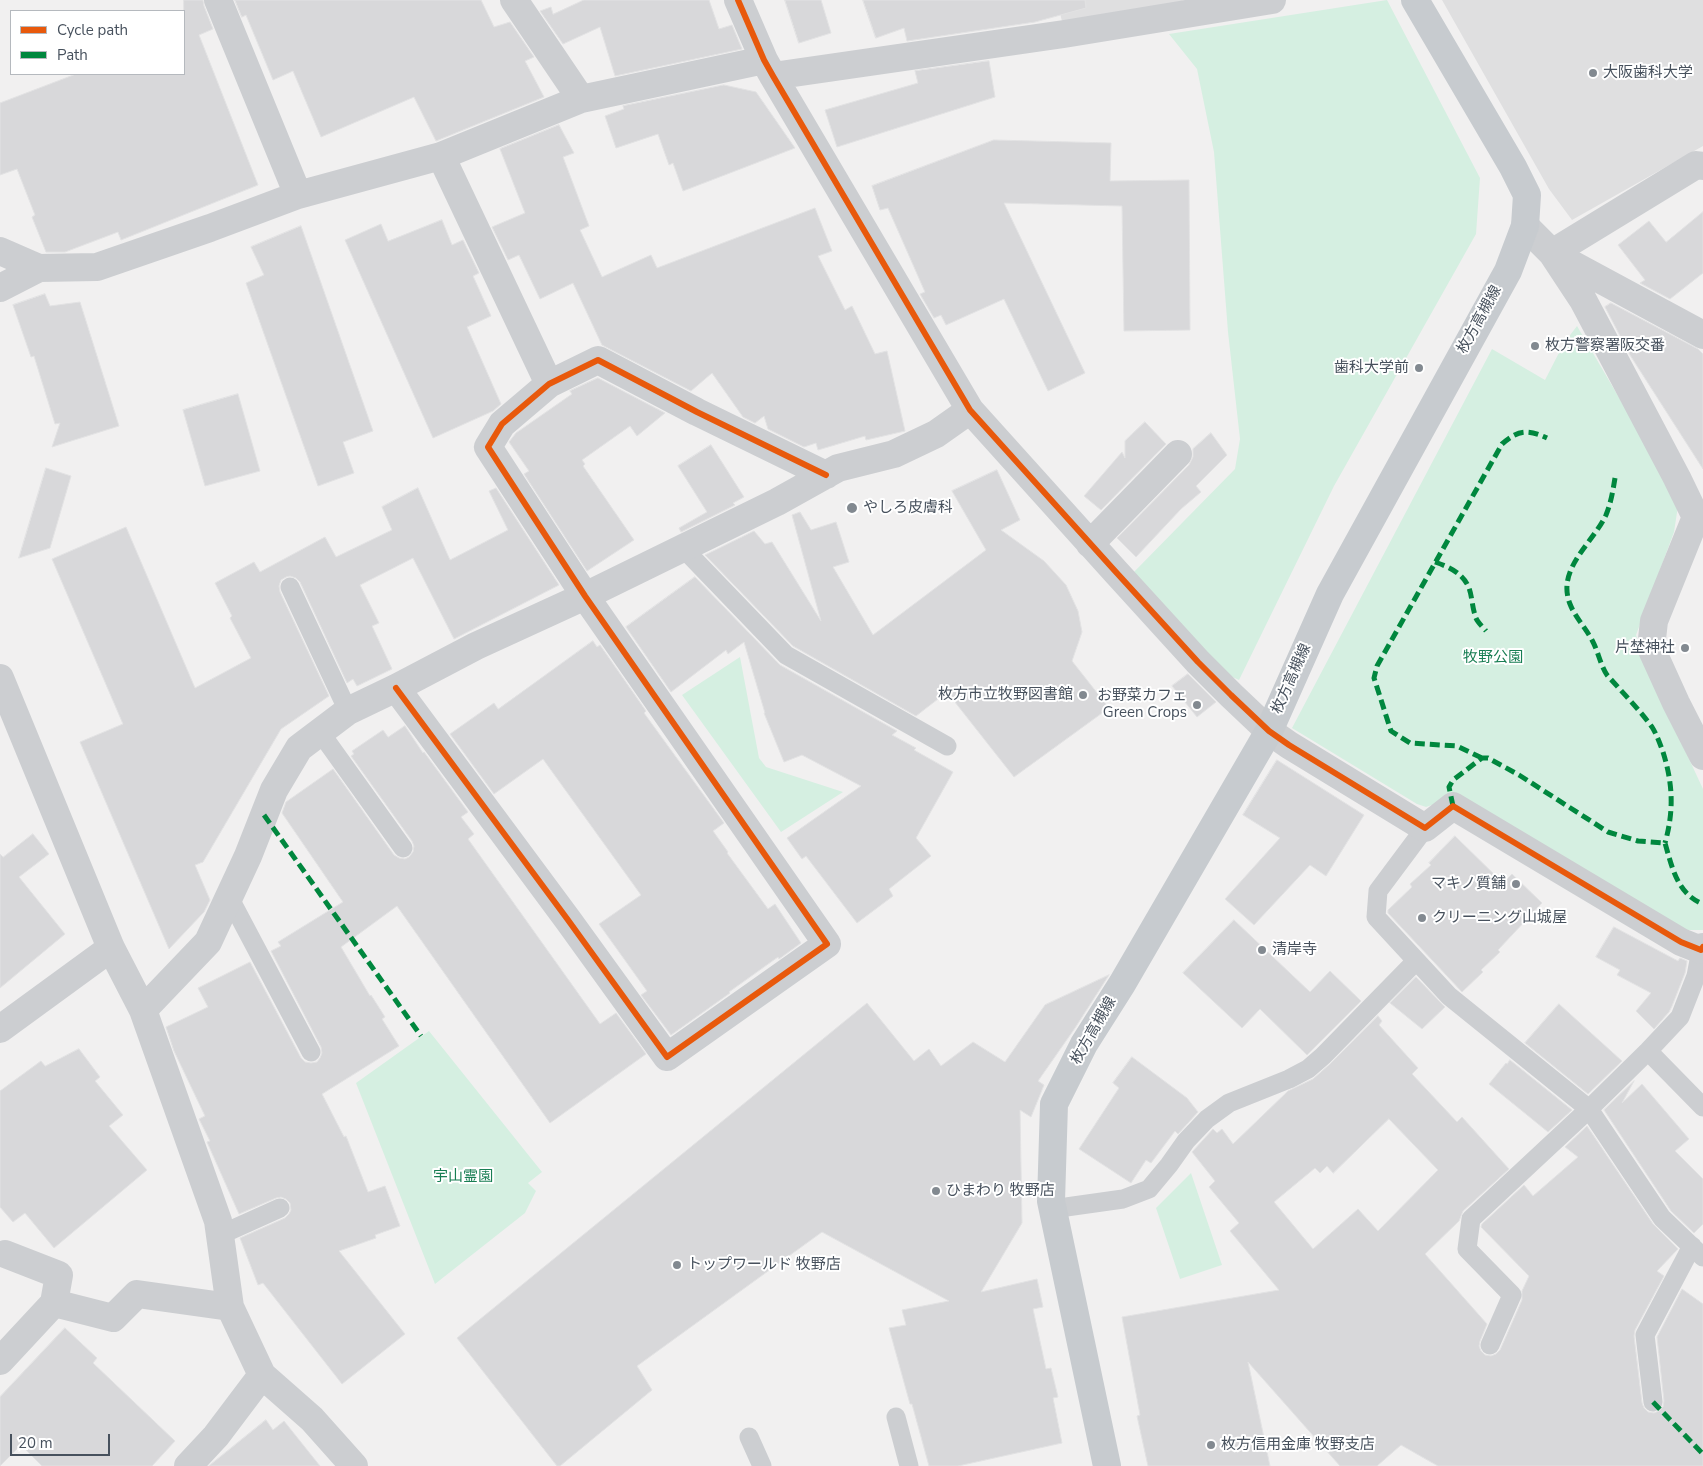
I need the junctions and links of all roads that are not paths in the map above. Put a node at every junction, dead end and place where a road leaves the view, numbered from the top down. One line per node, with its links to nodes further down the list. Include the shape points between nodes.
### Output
1 (218, 0): 10 (street)
2 (514, 0): 7 (street)
3 (738, 0): 6 (street)
4 (1272, 0): 6 (street, via 1054,35)
5 (1415, 0): 11 (main road, 枚方高槻線, via 1527,195)
6 (768, 68): 7 (street); 18 (street)
7 (581, 99): 8 (street)
8 (441, 156): 10 (street); 17 (street)
9 (1703, 166): 13 (street, via 1696,165)
10 (298, 195): 14 (street, via 97,267)
11 (1525, 226): 13 (street); 28 (main road, 枚方高槻線, via 1508,271 1330,594)
12 (0, 251): 14 (street)
13 (1552, 253): 16 (street); 31 (street, via 1583,300 1696,517 1654,621 1651,648)
14 (39, 268): 15 (street)
15 (0, 288)
16 (1703, 335)
17 (549, 384): 20 (street, via 598,360); 24 (street, via 502,424 488,447)
18 (970, 410): 20 (street, via 936,434 894,454 838,468); 21 (street)
19 (1178, 454): 21 (street)
20 (826, 475): 22 (street)
21 (1090, 544): 28 (street, via 1198,662)
22 (683, 548): 24 (street); 30 (lane, via 786,655)
23 (290, 587): 27 (lane)
24 (585, 596): 26 (street, via 476,646); 26 (street, via 827,944 667,1057)
25 (0, 678): 35 (street)
26 (396, 688): 27 (street)
27 (348, 711): 29 (street)
28 (1269, 731): 32 (street); 45 (main road, 枚方高槻線, via 1084,1044 1054,1104)
29 (320, 732): 33 (lane); 34 (street, via 298,748 274,790)
30 (947, 746)
31 (1703, 756)
32 (1425, 828): 36 (street, via 1453,806 1681,942); 37 (lane, via 1378,891 1376,917)
33 (403, 848)
34 (229, 897): 38 (street, via 208,942); 41 (lane)
35 (111, 948): 38 (street); 39 (street)
36 (1702, 948): 40 (lane, via 1696,976 1680,1017)
37 (1416, 960): 43 (lane, via 1449,996); 45 (lane, via 1308,1069 1229,1103 1207,1119 1150,1189 1123,1199)
38 (143, 1010): 46 (street)
39 (0, 1029)
40 (1648, 1051): 42 (lane); 43 (lane)
41 (311, 1052)
42 (1703, 1107)
43 (1589, 1109): 47 (lane, via 1662,1218); 51 (lane, via 1471,1219 1467,1249 1512,1295)
44 (280, 1208): 46 (lane)
45 (1052, 1209): 61 (main road, 枚方高槻線)
46 (220, 1235): 50 (street)
47 (1697, 1252): 54 (lane, via 1646,1335)
48 (5, 1254): 49 (street, via 59,1275)
49 (54, 1303): 50 (street, via 113,1318 137,1294); 52 (street)
50 (230, 1307): 53 (street)
51 (1490, 1345)
52 (0, 1361)
53 (262, 1375): 57 (street, via 216,1436); 58 (street, via 312,1418)
54 (1653, 1402)
55 (896, 1417): 60 (lane)
56 (749, 1437): 59 (lane)
57 (188, 1466)
58 (354, 1466)
59 (762, 1466)
60 (910, 1466)
61 (1107, 1466)

